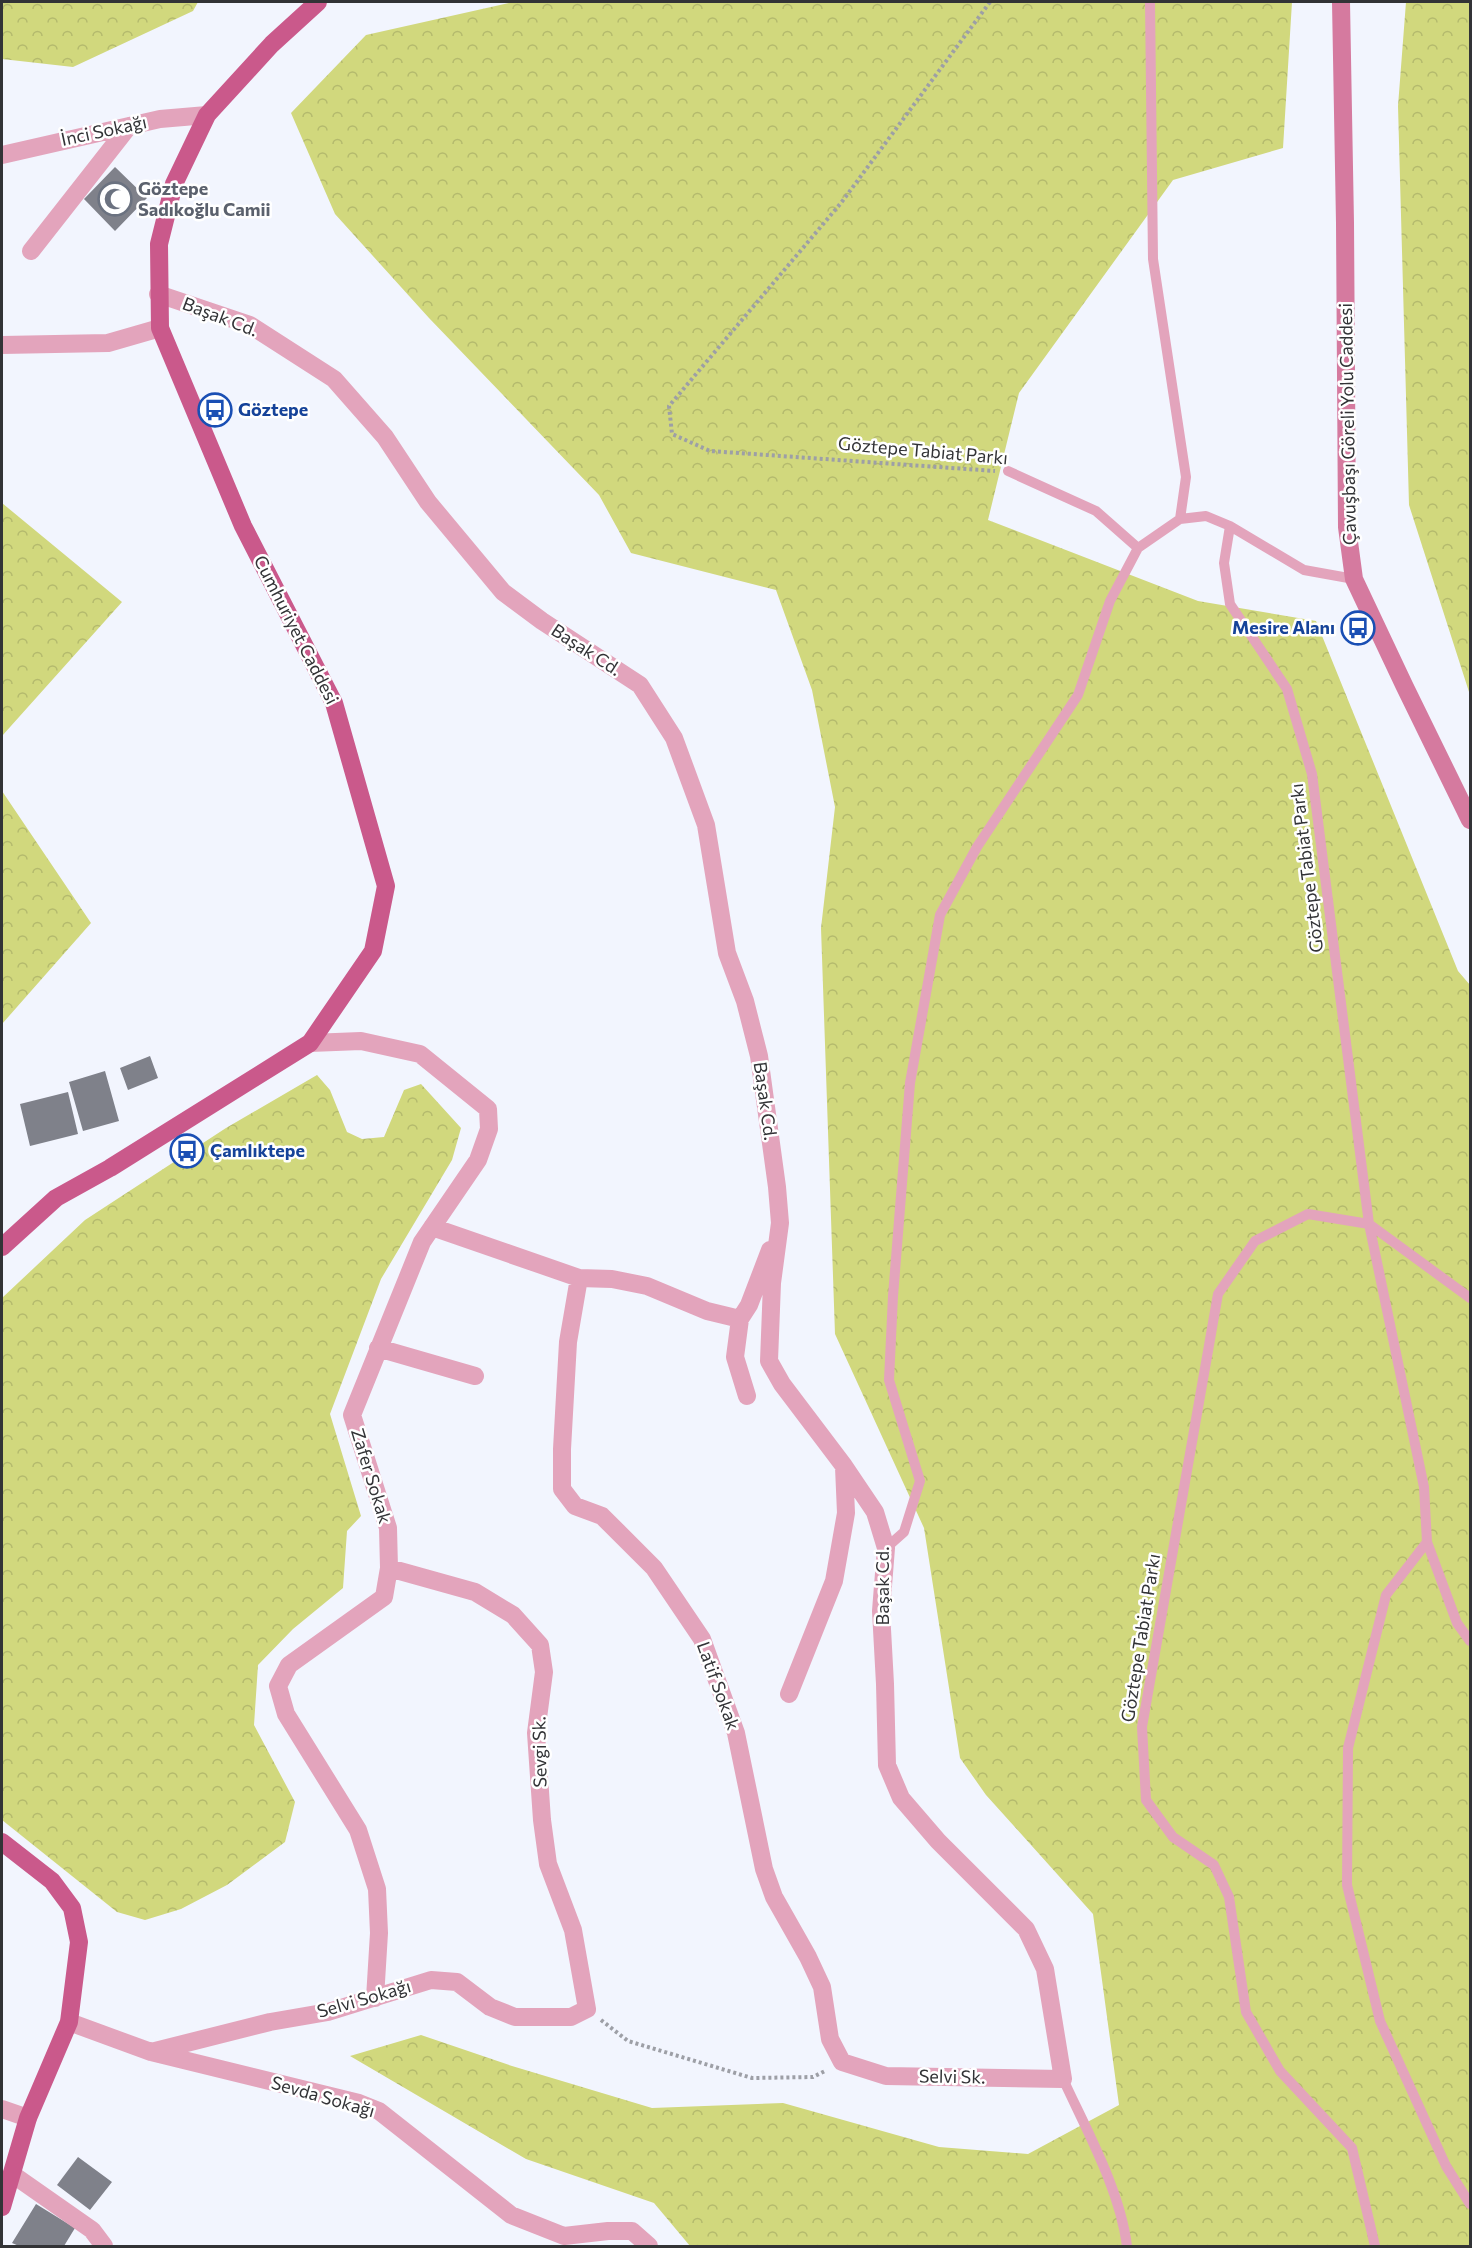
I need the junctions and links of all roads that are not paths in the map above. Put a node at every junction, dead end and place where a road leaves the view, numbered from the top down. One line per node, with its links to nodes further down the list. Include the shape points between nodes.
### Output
1 (318, 2): 4 (main road, Cumhuriyet Caddesi, via 272,44)
2 (1150, 2): 12 (lane, via 1153,259 1186,477)
3 (1341, 2): 15 (main road, Çavuşbaşı Göreli Yolu Caddesi, via 1347,527)
4 (207, 115): 5 (street, İnci Sokağı); 8 (main road, Cumhuriyet Caddesi, via 174,184 159,244)
5 (129, 126): 6 (street, İnci Sokağı); 7 (street)
6 (2, 155)
7 (32, 251)
8 (158, 294): 9 (main road, Cumhuriyet Caddesi); 18 (street, Başak Cd., via 250,325 334,379 385,437 428,502 503,592 640,685 674,738 706,825 727,953 759,1056)
9 (160, 327): 10 (street, via 108,343); 17 (main road, Cumhuriyet Caddesi, via 243,526 334,703 386,886 372,951)
10 (2, 345)
11 (1008, 471): 14 (lane, Göztepe Tabiat Parkı, via 1096,511)
12 (1180, 519): 13 (lane, via 1206,516); 14 (lane)
13 (1230, 526): 15 (lane, via 1304,570); 19 (lane, Göztepe Tabiat Parkı, via 1224,563 1230,604 1287,688 1312,774)
14 (1138, 548): 30 (lane, via 1110,601 1078,695 977,847 940,915 910,1083 890,1380 920,1481 904,1532)
15 (1354, 579): 16 (main road, Çavuşbaşı Göreli Yolu Caddesi)
16 (1470, 820)
17 (310, 1043): 20 (street, Zafer Sokak, via 362,1041 420,1054 488,1109 489,1130 478,1160); 21 (main road, Cumhuriyet Caddesi, via 56,1198)
18 (780, 1223): 24 (street); 28 (street, Başak Cd., via 772,1283 769,1361)
19 (1369, 1224): 23 (lane, Göztepe Tabiat Parkı); 29 (lane, Göztepe Tabiat Parkı, via 1424,1487); 49 (lane, Göztepe Tabiat Parkı, via 1308,1214 1255,1241 1218,1294 1142,1727 1146,1800 1173,1837 1214,1865 1229,1897 1246,2013 1280,2071 1352,2148)
20 (432, 1227): 22 (street); 25 (street, Zafer Sokak, via 422,1242)
21 (2, 1247)
22 (579, 1278): 24 (street, via 647,1286 707,1311); 39 (street, Latif Sokak, via 568,1342 562,1490 575,1506 602,1516 654,1568 702,1640 736,1733 764,1869 774,1897 822,1987 830,2038)
23 (1470, 1298)
24 (740, 1319): 27 (street, via 735,1357)
25 (378, 1348): 26 (street); 31 (street, Zafer Sokak, via 352,1415 388,1528)
26 (475, 1376)
27 (747, 1396)
28 (844, 1466): 30 (street, Başak Cd., via 874,1512); 33 (street, via 846,1514 834,1581)
29 (1427, 1542): 32 (lane, Göztepe Tabiat Parkı, via 1457,1623); 44 (lane, via 1386,1594 1348,1748 1347,1885 1380,2022 1446,2166)
30 (886, 1548): 40 (street, Başak Cd., via 881,1611 887,1765 901,1798 1026,1929 1046,1969)
31 (389, 1568): 35 (street, Zafer Sokak, via 384,1597 289,1665 278,1686 286,1714 358,1830 374,1879 379,1933); 36 (street, Sevgi Sk., via 475,1592 513,1615 540,1645 544,1672 536,1733 543,1831 548,1864 573,1930)
32 (1470, 1641)
33 (789, 1694)
34 (2, 1842): 37 (main road, via 52,1881 72,1908 79,1942)
35 (375, 1998): 36 (street, Selvi Sokağı, via 431,1980 457,1982 490,2007 515,2017); 38 (street, Selvi Sokağı)
36 (579, 2013)
37 (69, 2022): 38 (street, Sevda Sokağı); 42 (main road)
38 (151, 2052): 47 (street, Sevda Sokağı, via 380,2111 511,2215 564,2236 632,2231)
39 (842, 2062): 40 (street, Selvi Sk., via 886,2076)
40 (1063, 2079): 48 (lane, via 1124,2220)
41 (2, 2109): 42 (street)
42 (28, 2118): 43 (main road)
43 (12, 2174): 45 (main road); 46 (street, via 92,2230)
44 (1470, 2204)
45 (2, 2207)
46 (104, 2247)
47 (649, 2247)
48 (1127, 2247)
49 (1375, 2247)

